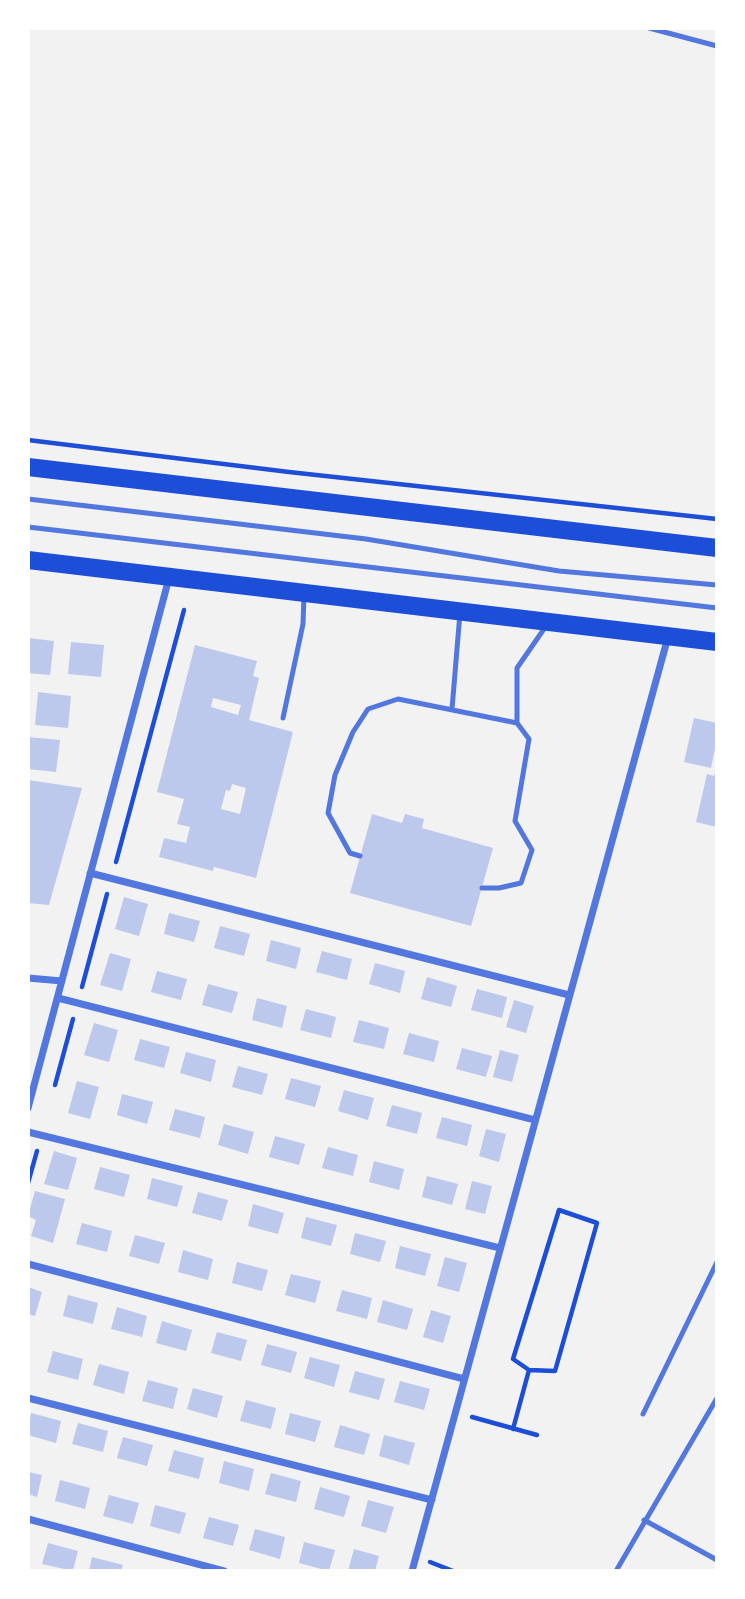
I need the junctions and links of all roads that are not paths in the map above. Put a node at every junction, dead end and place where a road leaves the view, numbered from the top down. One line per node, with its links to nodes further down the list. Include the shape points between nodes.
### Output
1 (649, 28): 2 (lane)
2 (717, 46)
3 (28, 467): 6 (main road)
4 (28, 499): 9 (lane, via 366,540 559,571)
5 (28, 527): 11 (lane)
6 (717, 548)
7 (28, 560): 8 (main road)
8 (169, 576): 10 (main road); 20 (street)
9 (717, 585)
10 (304, 592): 12 (main road); 17 (lane, via 303,624)
11 (717, 608)
12 (461, 610): 13 (main road); 16 (lane)
13 (550, 621): 14 (main road); 18 (lane, via 517,668)
14 (668, 636): 15 (main road); 24 (street)
15 (717, 642)
16 (452, 709): 18 (lane); 19 (lane, via 398,699 368,709 353,732 335,775 328,813 350,853)
17 (284, 718)
18 (517, 723): 21 (lane, via 529,739 515,821 532,850 521,883)
19 (360, 856)
20 (90, 873): 23 (street); 24 (street)
21 (482, 888)
22 (28, 978): 23 (street)
23 (62, 981): 25 (street)
24 (569, 996): 27 (street)
25 (58, 998): 26 (street); 27 (street)
26 (28, 1107)
27 (535, 1120): 29 (street)
28 (28, 1132): 29 (street)
29 (500, 1248): 32 (street)
30 (717, 1262): 35 (lane)
31 (28, 1264): 32 (street)
32 (464, 1379): 36 (street)
33 (28, 1398): 36 (street)
34 (717, 1398): 38 (lane)
35 (643, 1415)
36 (432, 1500): 41 (street)
37 (28, 1519): 40 (street)
38 (644, 1520): 39 (lane); 42 (lane)
39 (717, 1560)
40 (224, 1571)
41 (412, 1571)
42 (616, 1571)

